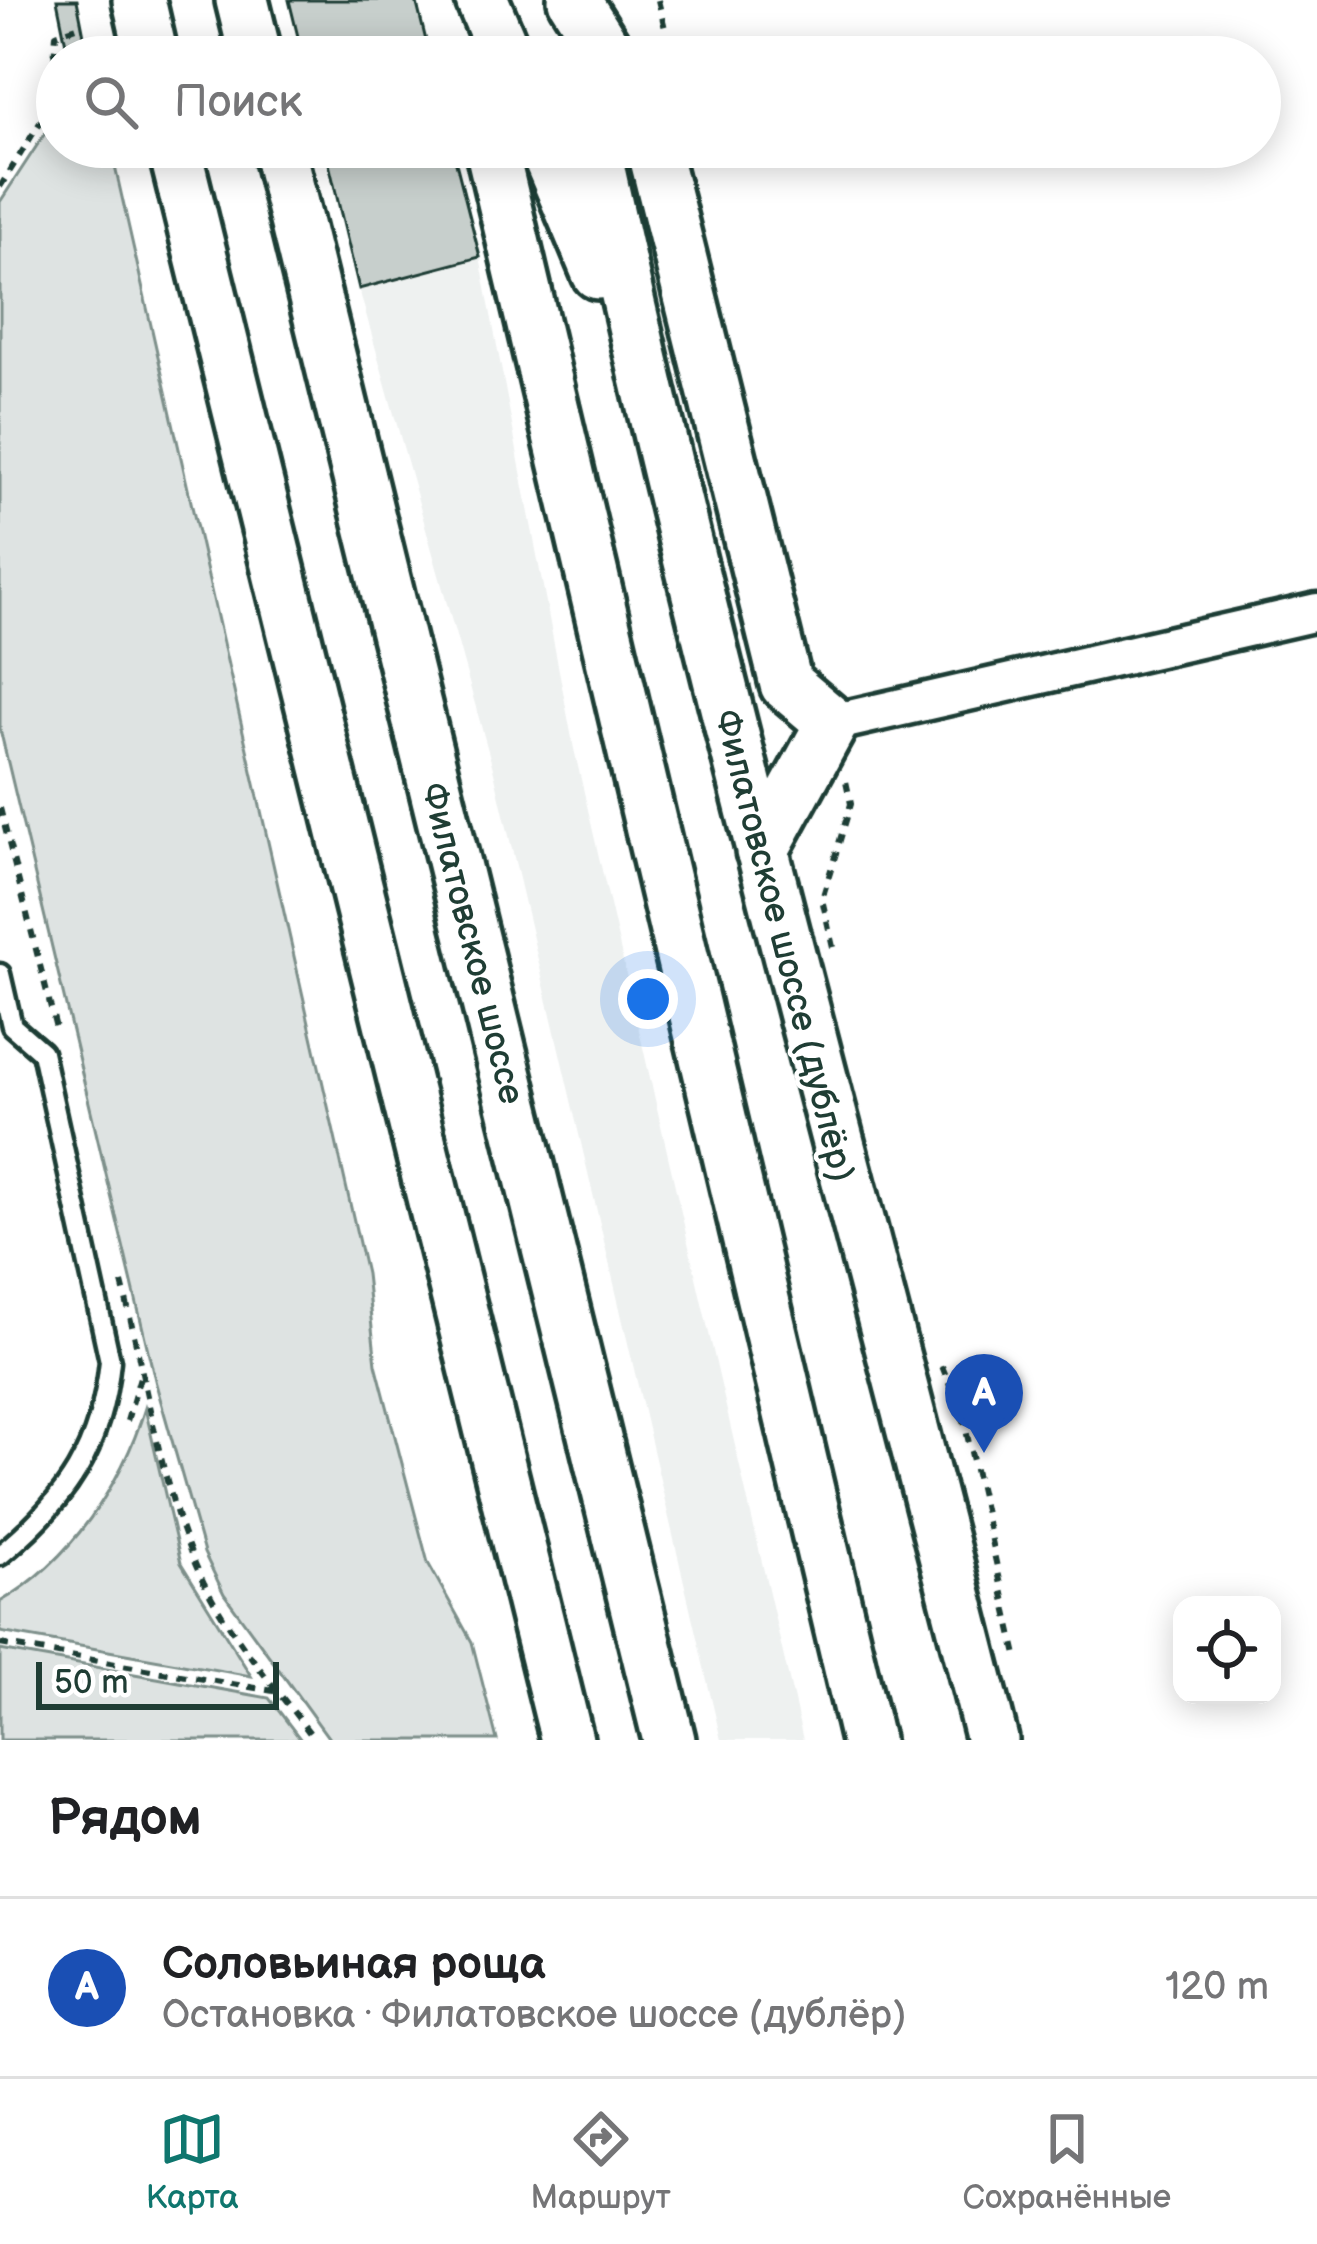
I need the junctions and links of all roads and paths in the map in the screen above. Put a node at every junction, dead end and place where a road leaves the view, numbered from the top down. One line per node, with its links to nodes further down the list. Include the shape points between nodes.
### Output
1 (139, 0): 11 (main road)
2 (171, 0): 12 (main road)
3 (242, 0): 13 (main road)
4 (456, 0): 14 (main road)
5 (482, 0): 15 (main road)
6 (562, 0): 16 (main road)
7 (574, 0): 17 (main road)
8 (658, 0): 18 (path)
9 (77, 27): 10 (path)
10 (56, 36)
11 (147, 36)
12 (174, 36)
13 (251, 36)
14 (465, 36)
15 (497, 36)
16 (570, 36)
17 (597, 36)
18 (667, 36)
19 (36, 129): 26 (path)
20 (182, 168): 41 (main road)
21 (283, 168): 42 (main road, Филатовское шоссе)
22 (496, 168): 43 (main road)
23 (553, 168): 27 (main road)
24 (599, 168): 27 (main road, Филатовское шоссе (дублёр))
25 (658, 168): 29 (main road, via 786,684)
26 (0, 187)
27 (645, 384): 30 (main road, Филатовское шоссе (дублёр))
28 (1317, 612): 29 (street)
29 (832, 723): 30 (main road); 31 (path, via 851,804 822,899)
30 (762, 851): 44 (main road, Филатовское шоссе (дублёр))
31 (838, 966)
32 (0, 974): 33 (lane)
33 (6, 1025): 36 (lane, via 42,1052 110,1361 96,1438 81,1466 40,1522)
34 (939, 1360): 38 (path, via 964,1420)
35 (143, 1366): 39 (path, via 202,1579)
36 (0, 1555)
37 (0, 1644): 39 (path)
38 (1021, 1679)
39 (279, 1692): 40 (path)
40 (315, 1740)
41 (567, 1740)
42 (669, 1740)
43 (867, 1740)
44 (992, 1740)

